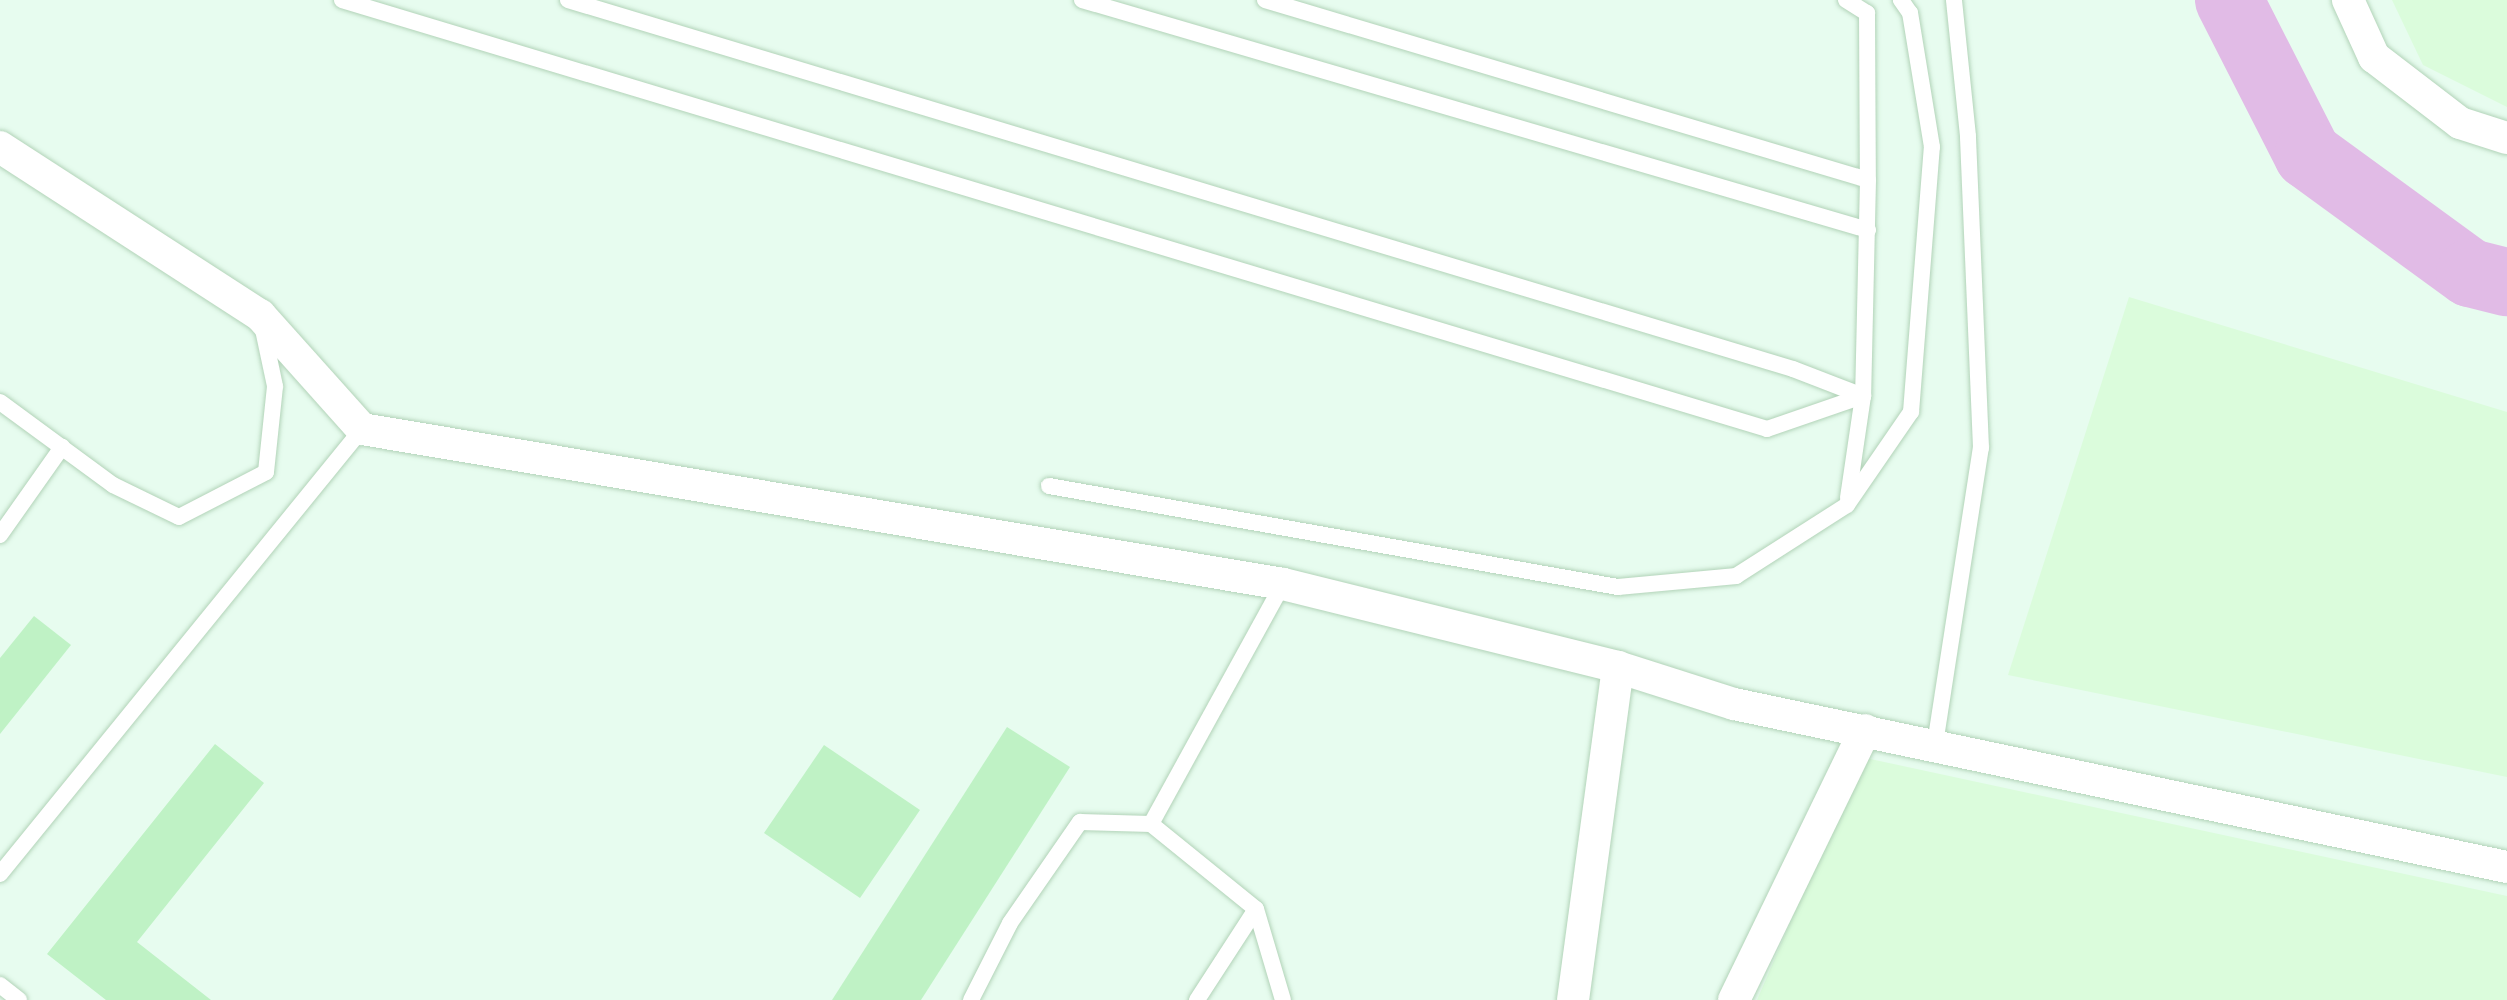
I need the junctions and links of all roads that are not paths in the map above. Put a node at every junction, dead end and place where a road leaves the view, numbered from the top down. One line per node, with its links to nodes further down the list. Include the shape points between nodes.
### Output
1 (342, 0): 14 (lane, via 1767,429)
2 (568, 0): 14 (lane, via 1793,369)
3 (1082, 0): 12 (lane)
4 (1265, 0): 11 (lane)
5 (1846, 0): 11 (lane, via 1867,13)
6 (1901, 0): 19 (lane, via 1910,13 1932,147 1911,412)
7 (1954, 0): 24 (lane, via 1968,136 1981,448)
8 (2348, 0): 9 (street, via 2374,57 2460,123)
9 (2507, 138)
10 (0, 147): 13 (street)
11 (1868, 180): 12 (lane)
12 (1868, 230): 14 (lane)
13 (260, 315): 16 (street); 17 (lane, via 275,386 266,472 179,517 113,485)
14 (1863, 396): 19 (lane)
15 (0, 402): 17 (lane)
16 (362, 429): 21 (street); 27 (lane)
17 (62, 447): 20 (lane)
18 (1049, 486): 19 (lane, via 1618,587 1736,576)
19 (1847, 505)
20 (0, 535)
21 (1283, 584): 22 (street); 25 (lane)
22 (1618, 667): 23 (street, via 1734,704); 34 (street)
23 (1865, 730): 24 (street); 35 (street)
24 (1935, 744): 26 (street)
25 (1151, 824): 28 (lane); 31 (lane, via 1080,822 1010,923)
26 (2507, 867)
27 (0, 874)
28 (1256, 909): 32 (lane); 33 (lane)
29 (0, 985): 30 (lane)
30 (19, 1000)
31 (971, 1000)
32 (1197, 1000)
33 (1283, 1000)
34 (1573, 1000)
35 (1734, 1000)

